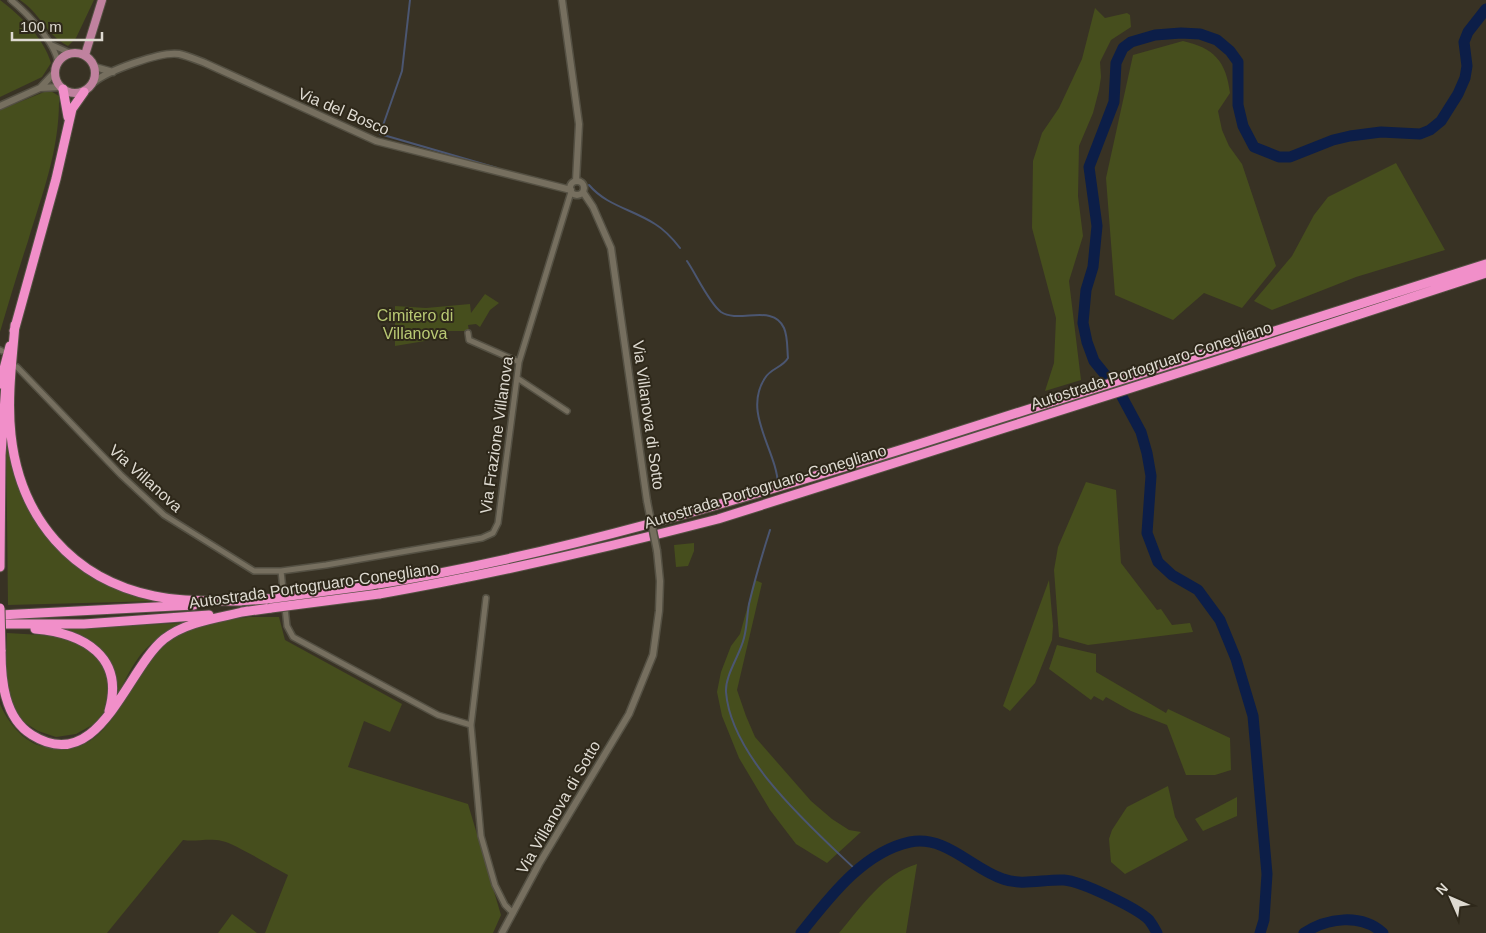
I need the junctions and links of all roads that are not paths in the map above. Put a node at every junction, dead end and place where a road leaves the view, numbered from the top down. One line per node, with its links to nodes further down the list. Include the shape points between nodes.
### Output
1 (11, 0): 4 (street)
2 (102, 0): 5 (main road, via 90,36)
3 (562, 0): 16 (street, via 579,124)
4 (50, 43): 5 (street); 6 (street)
5 (78, 54): 6 (main road); 7 (main road, via 91,60)
6 (58, 63): 8 (main road)
7 (95, 67): 9 (street); 10 (main road)
8 (55, 72): 11 (street); 12 (main road)
9 (114, 72): 10 (street, Via del Bosco); 17 (street, Via del Bosco, via 156,56 178,54 376,141)
10 (93, 83): 13 (main road)
11 (40, 88): 12 (street); 14 (street)
12 (62, 88): 13 (main road, via 71,93); 15 (highway)
13 (84, 92): 15 (highway, via 76,100)
14 (0, 106)
15 (68, 122): 21 (highway, via 63,154)
16 (576, 181): 17 (street, via 571,184); 18 (street, via 582,184)
17 (571, 191): 18 (street, via 577,195); 23 (street, Via Frazione Villanova)
18 (583, 192): 40 (street, Via Villanova di Sotto, bridge, via 611,248 657,552 659,611 653,655 629,714)
19 (1486, 264): 31 (highway, Autostrada Portogruaro-Conegliano, bridge, via 752,495 522,557 372,585)
20 (1486, 273): 33 (highway, Autostrada Portogruaro-Conegliano, bridge, via 718,519 639,540 462,578 379,594)
21 (15, 325): 26 (highway); 28 (highway, via 4,397); 31 (highway, via 10,415 15,460 26,497 60,547 87,569 131,591 165,598)
22 (468, 333): 23 (street, via 470,340)
23 (519, 362): 25 (street, Via Frazione Villanova)
24 (17, 367): 29 (street, Via Villanova, via 164,515 254,571)
25 (517, 378): 27 (street); 29 (street, Via Frazione Villanova, via 498,523 492,533 482,538)
26 (0, 384)
27 (567, 411)
28 (0, 568)
29 (281, 571): 39 (street, via 287,626 294,637 438,715)
30 (486, 598): 39 (street, Via Villanova di Sotto)
31 (241, 601): 34 (highway, Autostrada Portogruaro-Conegliano)
32 (0, 608): 37 (highway, bridge)
33 (247, 611): 35 (highway, Autostrada Portogruaro-Conegliano, via 94,623); 38 (highway, via 201,622 165,639 147,655)
34 (0, 615)
35 (0, 624)
36 (0, 630): 38 (highway, via 61,632 94,648 106,664 112,682)
37 (1, 650): 38 (highway, via 6,700 26,732 44,741 67,744 90,736)
38 (107, 718)
39 (471, 725): 40 (street, Via Villanova di Sotto, via 480,836 495,885)
40 (513, 913): 41 (street, Via Villanova di Sotto)
41 (502, 933)

